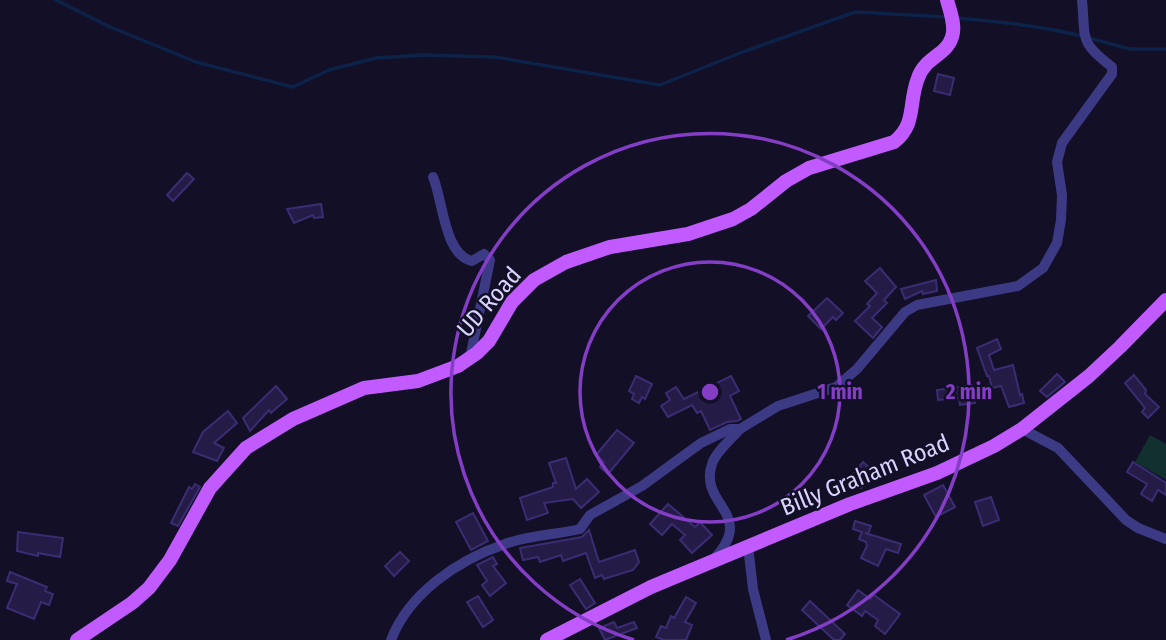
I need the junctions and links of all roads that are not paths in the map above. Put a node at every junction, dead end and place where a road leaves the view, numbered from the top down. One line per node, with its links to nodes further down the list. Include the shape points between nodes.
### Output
1 (947, 0): 5 (main road, UD Road, via 953,35 918,78 905,134 894,142 809,168 733,219 688,234 610,247 559,266 512,302 489,341)
2 (1082, 0): 6 (street, via 1087,43 1112,67 1112,74 1062,143 1058,162 1061,220 1057,243 1042,268 1018,286 917,305 905,312 847,380 778,406)
3 (433, 177): 5 (street, via 450,239 459,254 472,261 484,254 490,260)
4 (1166, 300): 7 (main road, Billy Graham Road, via 1097,368)
5 (470, 358): 11 (main road, UD Road, via 418,381 364,388 293,419 246,448 210,488 149,588)
6 (740, 429): 10 (street, via 712,462 710,477 731,536); 12 (street, via 701,443 642,486 590,515 580,529 504,544 453,569 405,612)
7 (1022, 429): 8 (street, via 1058,448 1126,520); 9 (main road, Billy Graham Road, via 937,473)
8 (1166, 539)
9 (748, 547): 10 (main road, Billy Graham Road); 14 (street, via 752,589)
10 (711, 562): 13 (main road, Billy Graham Road)
11 (77, 640)
12 (391, 640)
13 (547, 640)
14 (766, 640)

